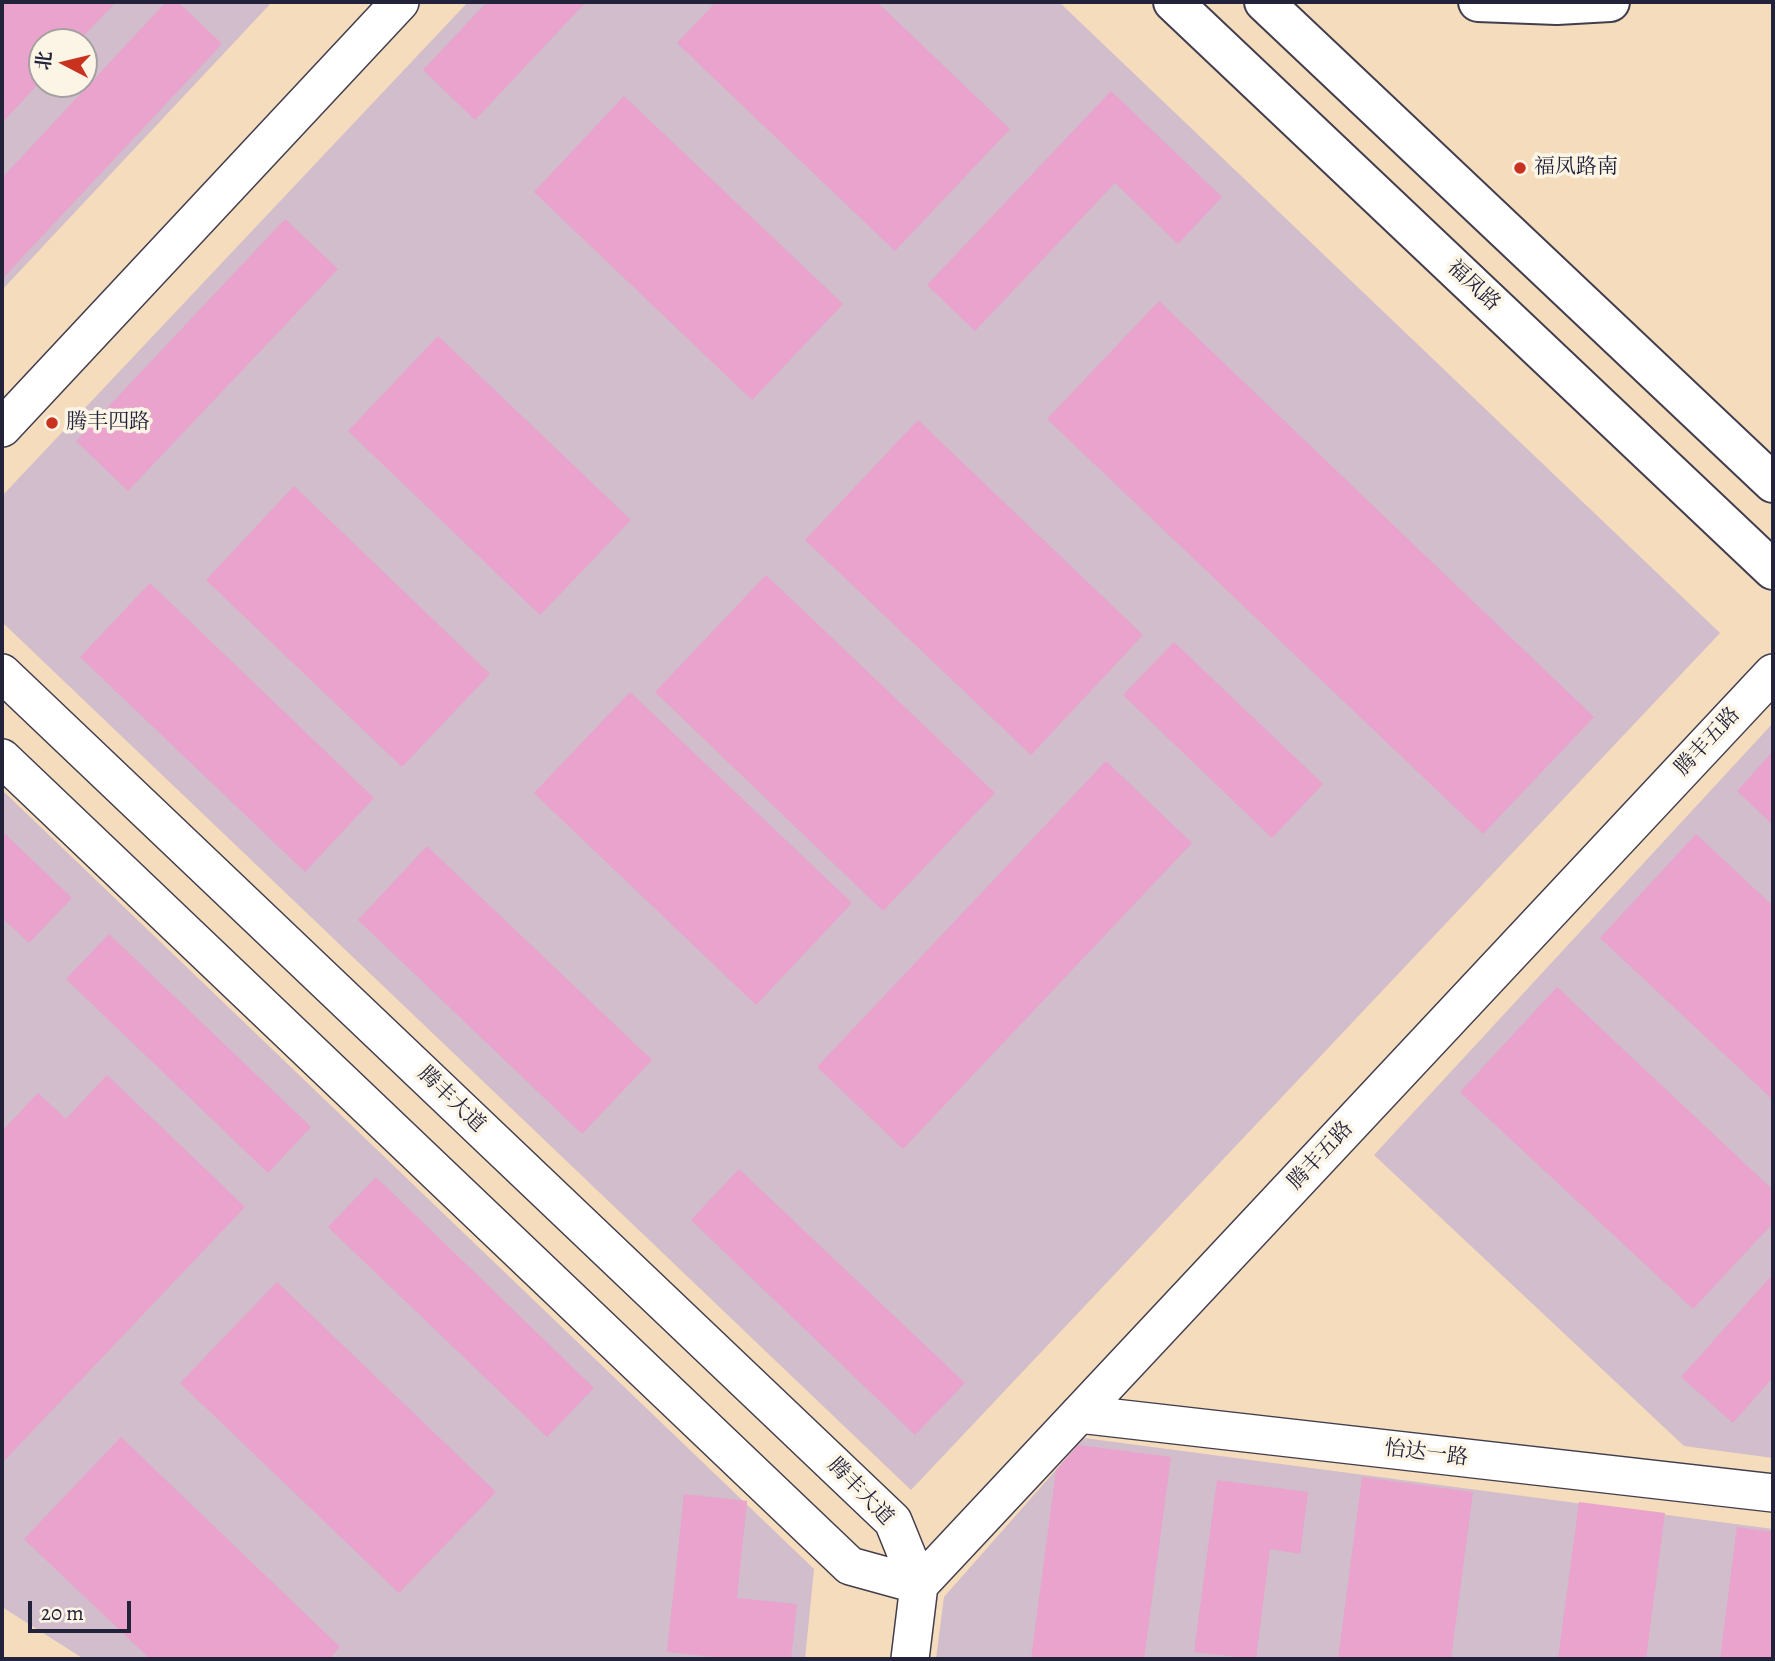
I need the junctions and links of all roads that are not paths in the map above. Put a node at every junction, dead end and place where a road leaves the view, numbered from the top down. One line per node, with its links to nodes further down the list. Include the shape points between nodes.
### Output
1 (400, 2): 6 (street)
2 (1173, 2): 8 (main road, 福凤路)
3 (1264, 2): 7 (main road)
4 (1478, 2): 5 (main road)
5 (1610, 2)
6 (2, 428)
7 (1771, 475)
8 (1773, 570)
9 (2, 673): 14 (street, 腾丰大道, via 893,1521)
10 (1773, 673): 12 (street, 腾丰五路)
11 (2, 758): 14 (street, via 850,1566)
12 (1079, 1414): 13 (street, 怡达一路); 14 (street, 腾丰五路)
13 (1773, 1493)
14 (919, 1586): 15 (street)
15 (910, 1659)

